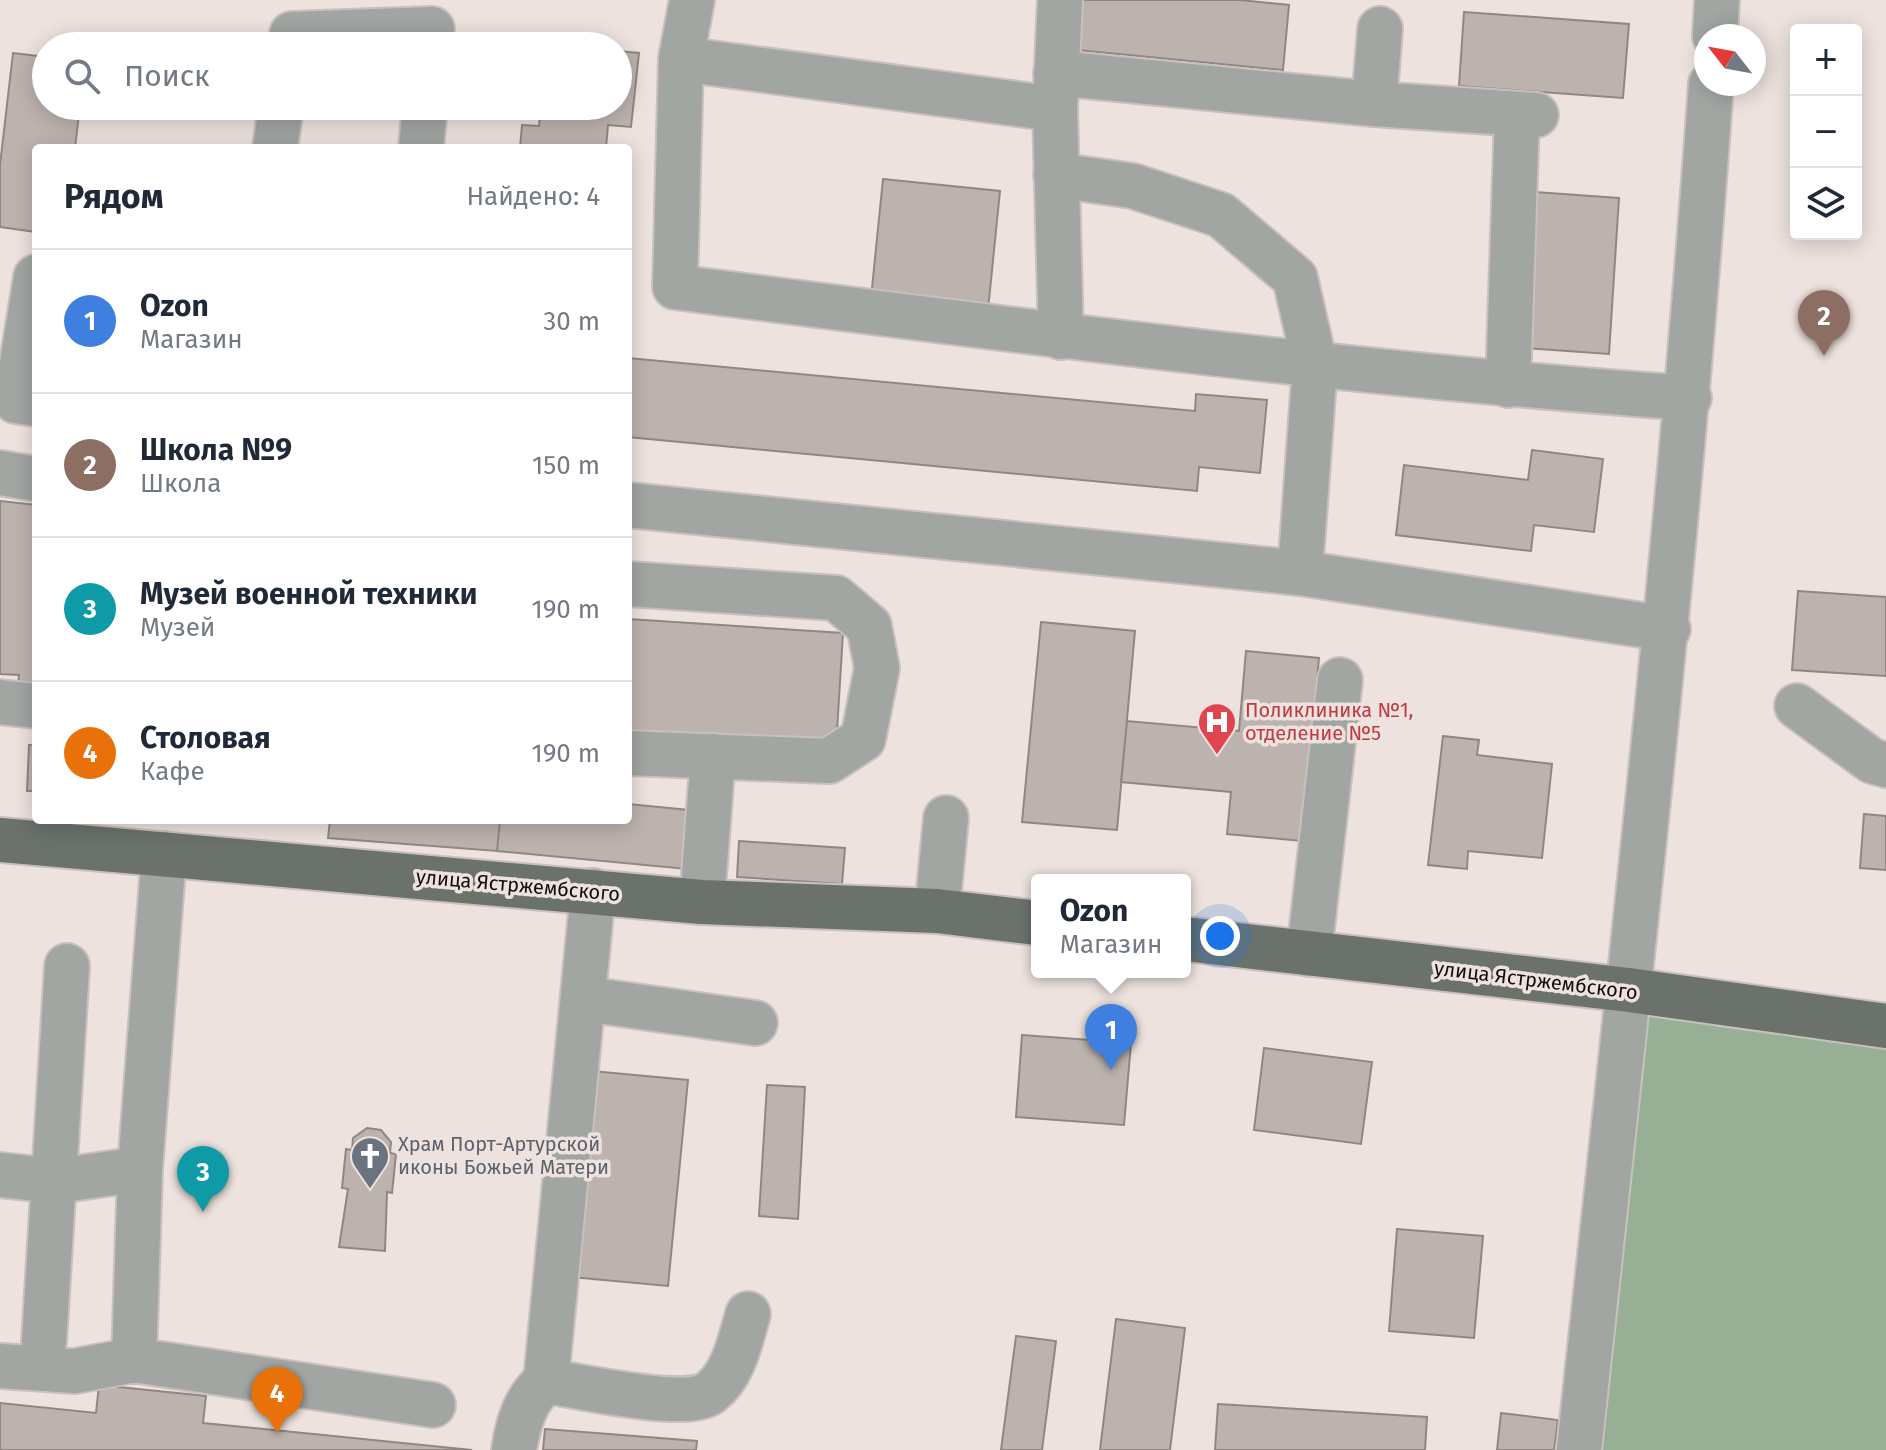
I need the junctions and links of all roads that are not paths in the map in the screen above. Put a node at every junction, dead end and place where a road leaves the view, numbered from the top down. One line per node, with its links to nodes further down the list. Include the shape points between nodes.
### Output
1 (692, 0): 8 (lane)
2 (1060, 0): 9 (lane)
3 (1717, 0): 4 (lane)
4 (1716, 24)
5 (1380, 29): 11 (lane)
6 (348, 32): 7 (lane)
7 (432, 32)
8 (681, 59): 9 (lane); 18 (lane, via 675,287)
9 (1055, 91): 11 (lane); 16 (lane)
10 (1710, 96): 21 (lane)
11 (1374, 104): 20 (lane, via 1527,115)
12 (279, 120): 14 (lane)
13 (424, 120): 15 (lane)
14 (276, 144)
15 (421, 144)
16 (1056, 175): 18 (lane); 19 (lane, via 1133,186 1221,215 1295,278)
17 (32, 302): 22 (lane, via 16,401)
18 (1061, 337): 19 (lane)
19 (1315, 365): 20 (lane); 26 (lane)
20 (1508, 385): 21 (lane)
21 (1689, 398): 28 (lane)
22 (32, 403)
23 (0, 473): 24 (lane)
24 (32, 478)
25 (632, 505): 26 (lane)
26 (1300, 573): 28 (lane)
27 (632, 584): 34 (lane, via 836,598 869,626 877,668 863,739 829,761)
28 (1668, 629): 46 (lane)
29 (1340, 680): 44 (lane)
30 (0, 702): 31 (lane)
31 (32, 706)
32 (1797, 706): 35 (lane, via 1872,761)
33 (632, 753): 34 (lane)
34 (713, 756): 40 (lane)
35 (1886, 765)
36 (946, 818): 41 (lane)
37 (0, 840): 38 (main road, улица Ястржембского)
38 (164, 854): 39 (main road, улица Ястржембского); 50 (lane)
39 (593, 891): 40 (main road, улица Ястржембского); 47 (lane)
40 (702, 902): 41 (main road, улица Ястржембского)
41 (937, 911): 42 (main road, улица Ястржембского)
42 (1031, 922)
43 (1191, 940): 44 (main road, улица Ястржембского)
44 (1309, 954): 46 (main road, улица Ястржембского)
45 (67, 966): 52 (lane)
46 (1629, 990): 49 (main road, улица Ястржембского); 60 (lane)
47 (585, 999): 48 (lane); 57 (lane)
48 (755, 1023)
49 (1886, 1026)
50 (140, 1169): 52 (lane); 55 (lane)
51 (0, 1175): 52 (lane)
52 (57, 1181): 54 (lane)
53 (748, 1314): 57 (lane, via 730,1370 710,1394 682,1402)
54 (44, 1342)
55 (134, 1360): 56 (lane, via 75,1371); 58 (lane)
56 (0, 1366)
57 (546, 1381): 59 (lane, via 531,1393)
58 (433, 1405)
59 (514, 1450)
60 (1579, 1450)

